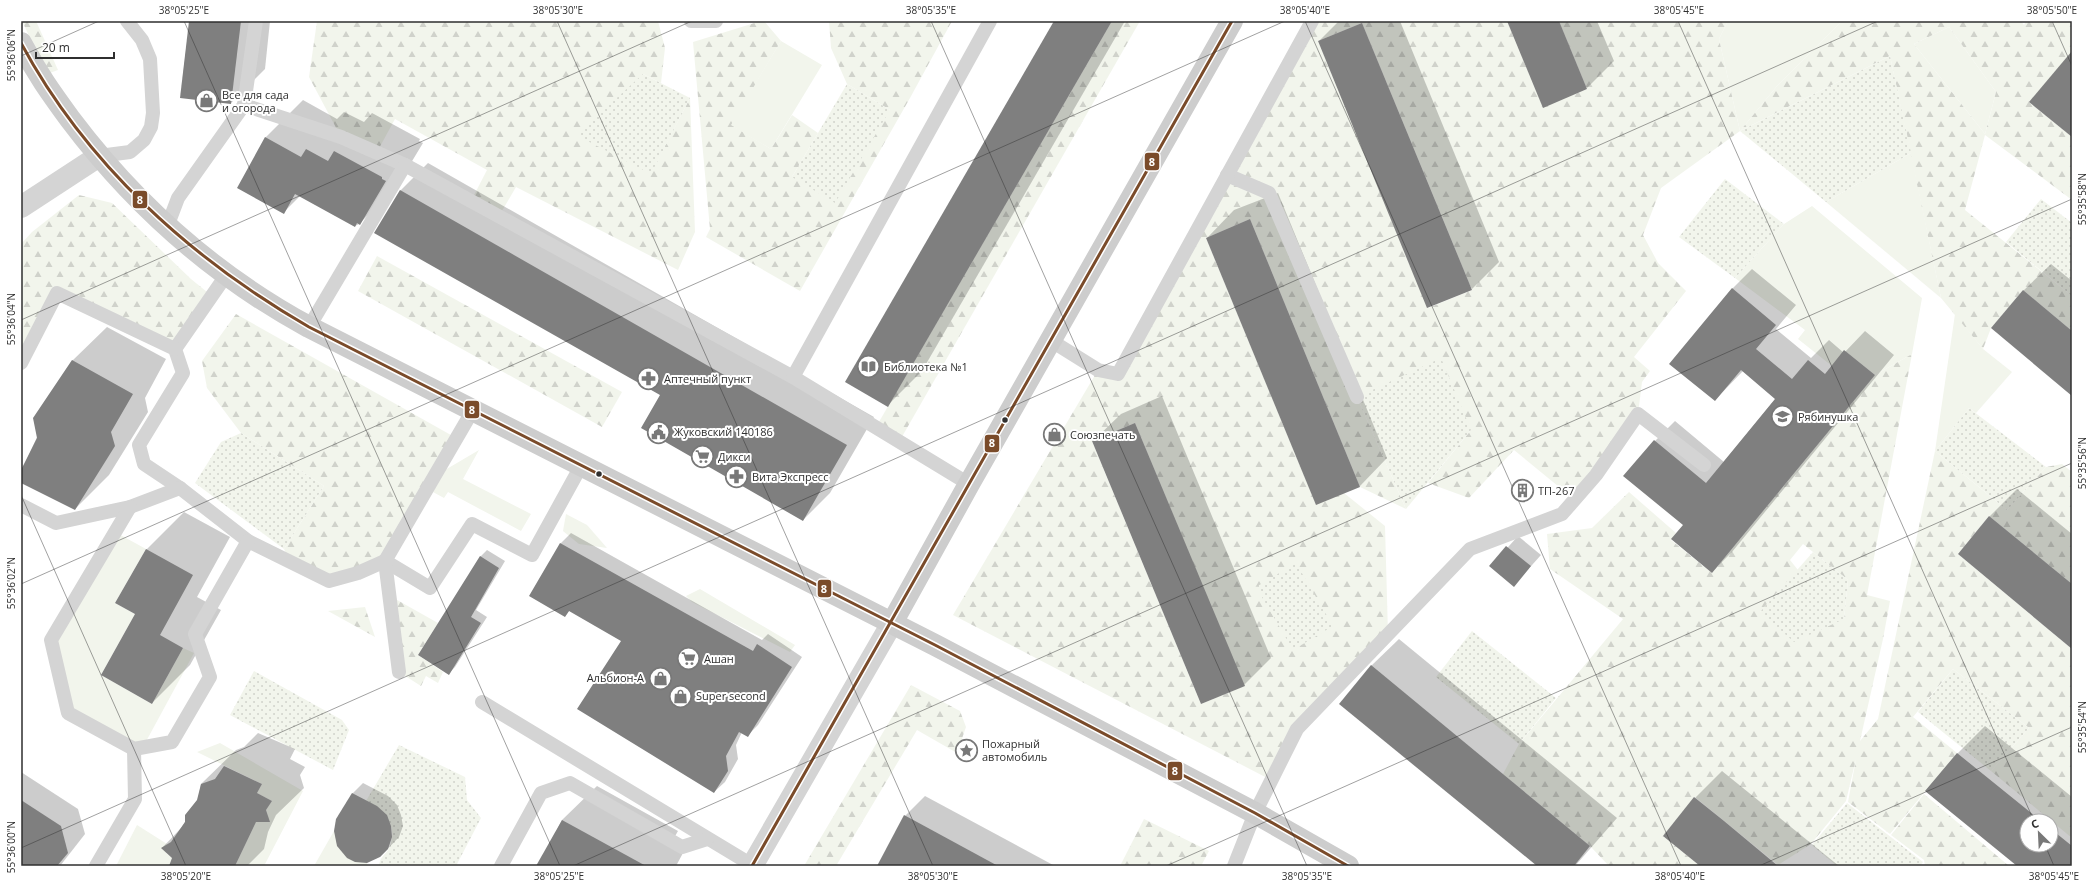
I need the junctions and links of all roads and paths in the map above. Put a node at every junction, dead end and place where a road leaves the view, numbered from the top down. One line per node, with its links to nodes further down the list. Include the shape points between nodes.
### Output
1 (127, 21): 10 (lane, via 142,40 150,59 153,113 151,127 144,140 130,152)
2 (256, 21): 9 (lane)
3 (691, 21): 4 (lane)
4 (716, 21)
5 (990, 21): 20 (lane)
6 (1232, 21): 17 (main road)
7 (1312, 21): 12 (lane)
8 (21, 42): 10 (main road, via 35,72)
9 (244, 105): 11 (lane, via 341,137); 14 (lane, via 178,198)
10 (98, 156): 13 (street); 14 (main road)
11 (405, 165): 16 (lane); 20 (lane)
12 (1227, 175): 17 (lane, via 1118,374 1098,370); 21 (lane, via 1269,193)
13 (21, 207)
14 (167, 227): 15 (main road)
15 (227, 274): 16 (main road, via 275,308); 18 (lane)
16 (309, 327): 22 (main road)
17 (1050, 340): 25 (main road)
18 (175, 349): 19 (lane, via 57,293); 26 (lane, via 183,373 139,445 144,464)
19 (21, 363)
20 (793, 377): 25 (lane)
21 (1357, 397)
22 (474, 410): 24 (main road); 30 (lane)
23 (1704, 465): 35 (lane, via 1638,414 1596,475 1562,514 1470,549 1297,729)
24 (581, 466): 30 (lane, via 532,555 472,524 430,588); 31 (main road)
25 (969, 484): 31 (main road)
26 (180, 488): 28 (lane); 29 (lane)
27 (21, 505): 28 (lane, via 56,523)
28 (130, 506): 34 (lane, via 51,640 68,713)
29 (248, 541): 30 (lane, via 329,581 358,573); 34 (lane, via 195,634 210,676 172,742)
30 (385, 560): 32 (lane)
31 (892, 623): 35 (main road); 37 (street)
32 (399, 672)
33 (482, 702): 36 (lane)
34 (134, 749): 38 (lane, via 135,799)
35 (1255, 813): 40 (lane); 41 (main road)
36 (708, 839): 37 (lane); 39 (lane, via 682,847 570,783 541,793)
37 (752, 865)
38 (96, 866)
39 (501, 866)
40 (1234, 866)
41 (1348, 866)

